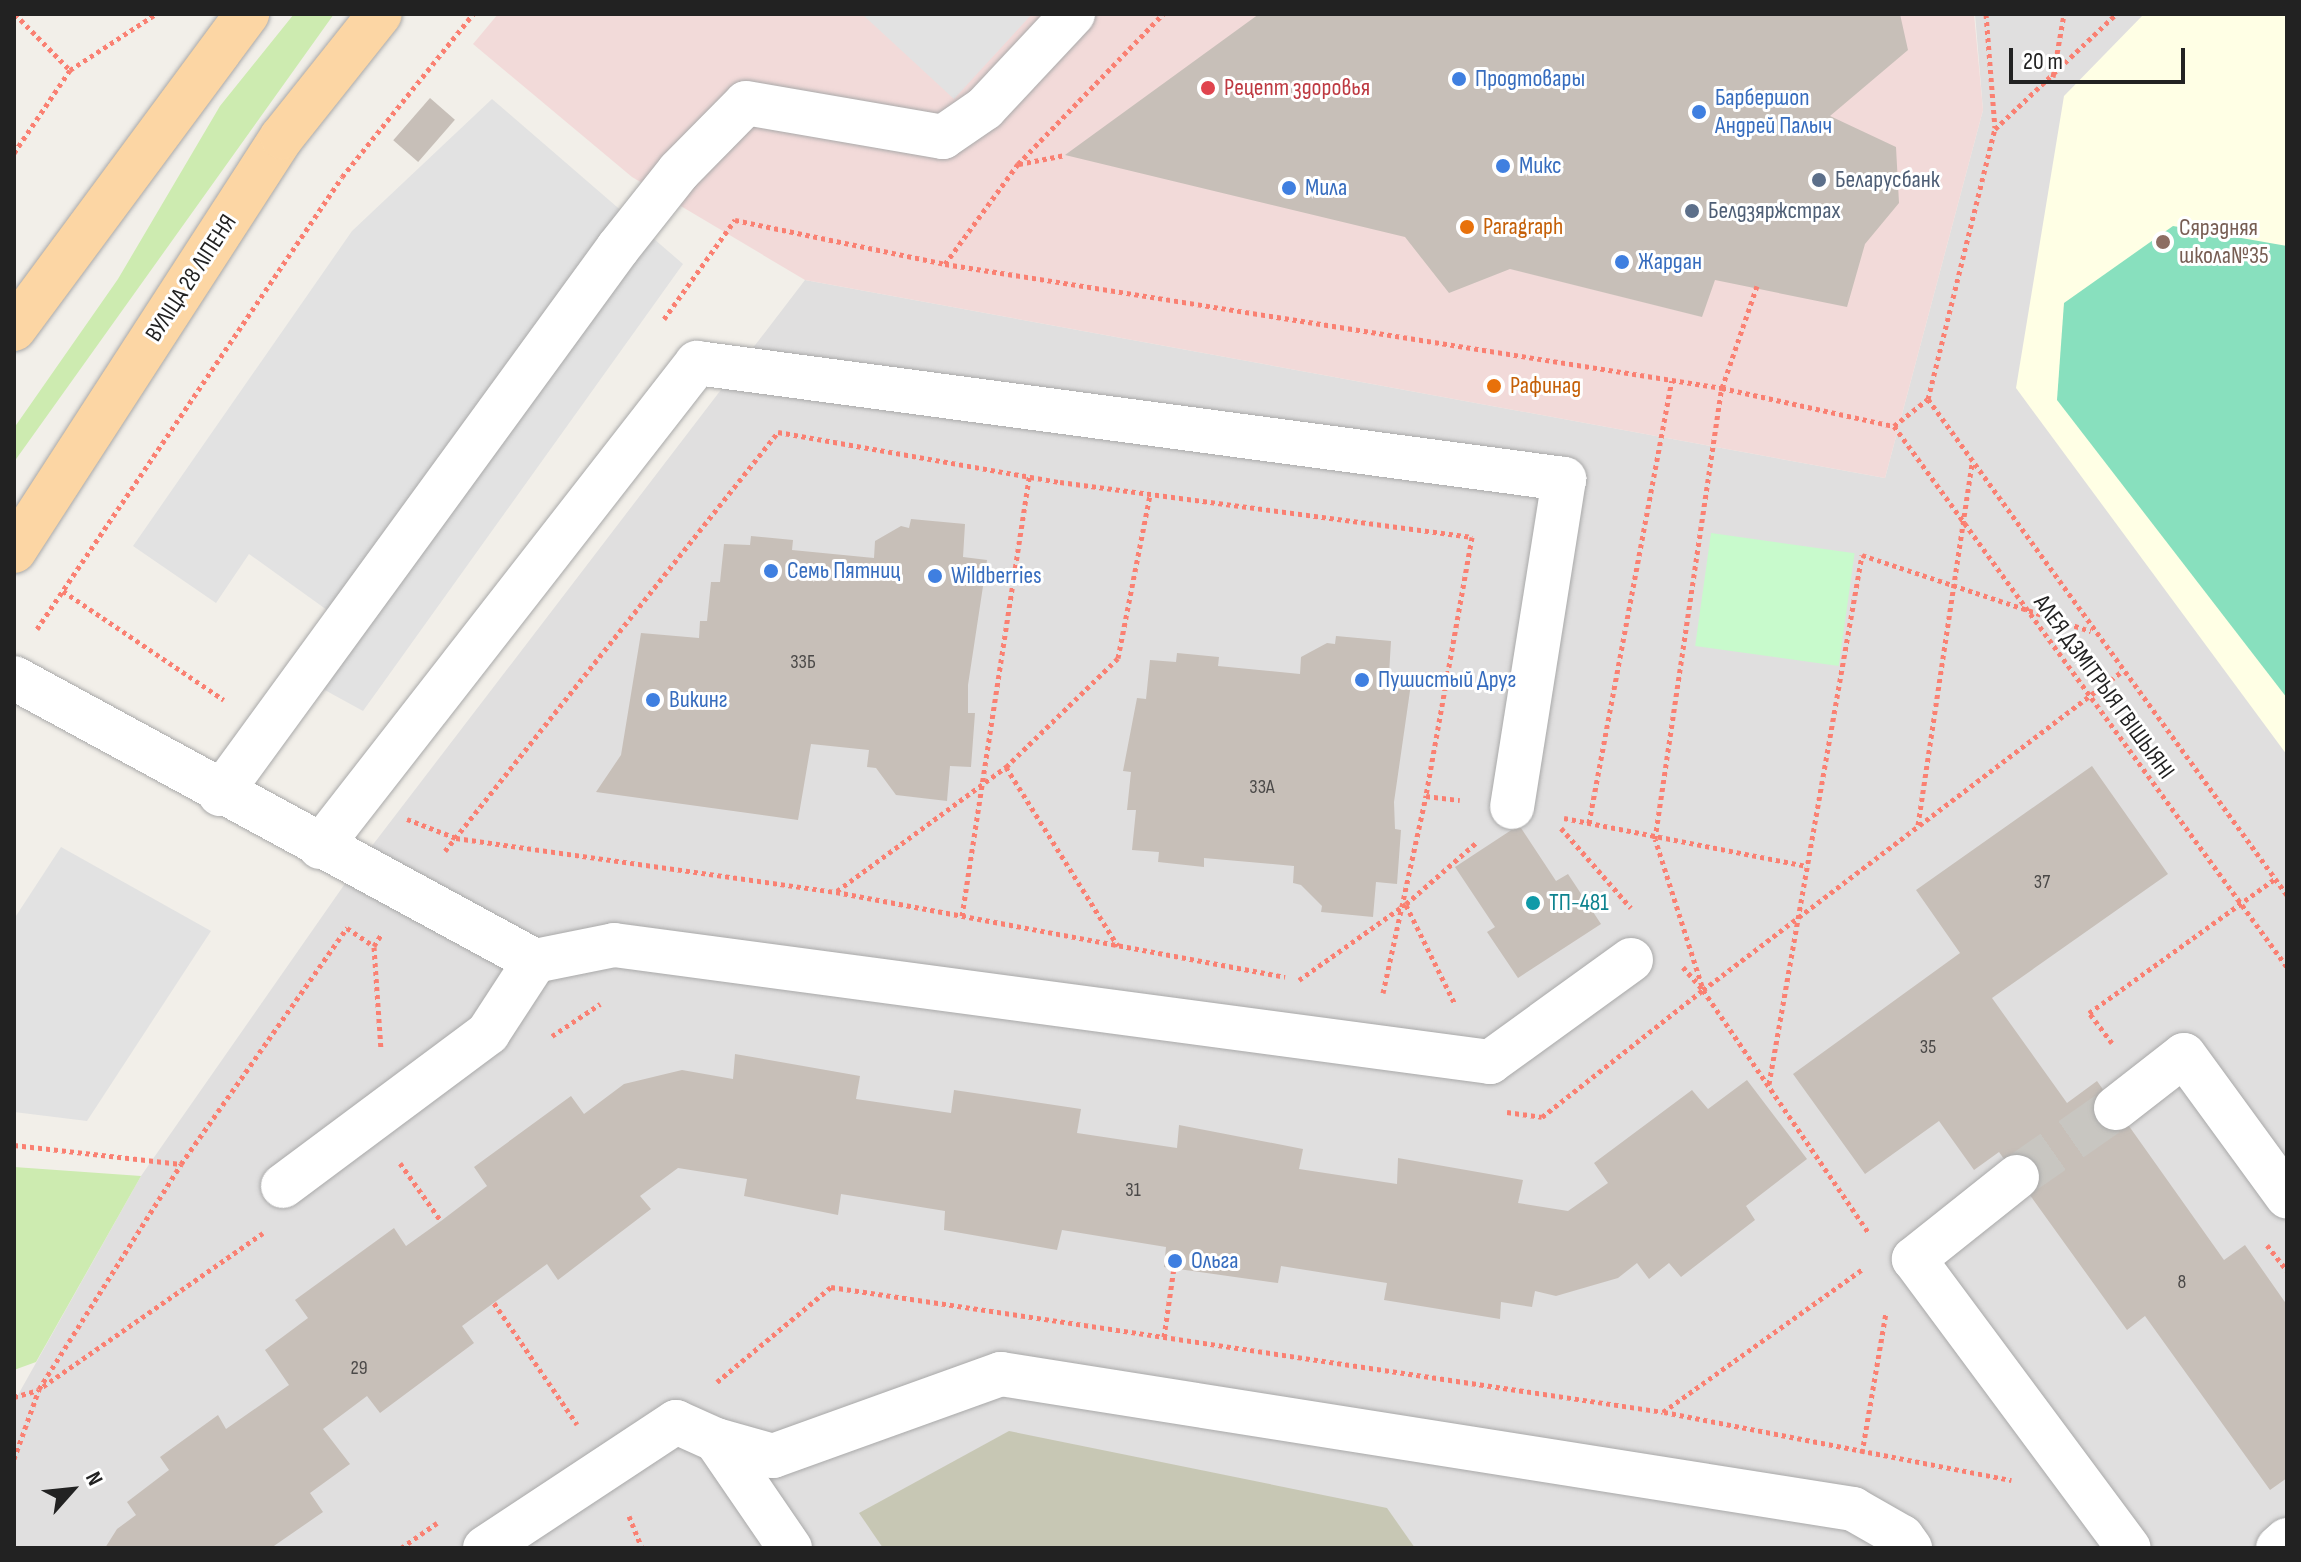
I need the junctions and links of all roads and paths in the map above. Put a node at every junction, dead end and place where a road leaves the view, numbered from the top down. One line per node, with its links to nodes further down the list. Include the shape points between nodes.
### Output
1 (15, 14): 11 (path)
2 (156, 14): 11 (path)
3 (247, 14): 20 (main road)
4 (380, 14): 30 (main road, ВУЛІЦА 28 ЛІПЕНЯ, via 282,137)
5 (473, 14): 32 (path, via 342,177)
6 (1073, 14): 38 (lane, via 985,108 943,137 746,103 679,171 618,248)
7 (1163, 14): 16 (path)
8 (1986, 14): 13 (path)
9 (2064, 14): 12 (path)
10 (2116, 14): 12 (path)
11 (70, 70): 14 (path)
12 (2053, 78): 13 (path)
13 (1995, 129): 23 (path)
14 (14, 153)
15 (1065, 155): 16 (path)
16 (1018, 164): 18 (path)
17 (735, 220): 18 (path)
18 (945, 264): 21 (path)
19 (1757, 286): 22 (path)
20 (14, 329)
21 (1672, 381): 22 (path); 45 (path)
22 (1722, 388): 24 (path); 47 (path)
23 (1928, 399): 24 (path); 25 (path, АЛЕЯ ДЗМІТРЫЯ ГВІШЫЯНІ)
24 (1894, 426): 29 (path, АЛЕЯ ДЗМІТРЫЯ ГВІШЫЯНІ)
25 (1972, 462): 29 (path); 34 (path, АЛЕЯ ДЗМІТРЫЯ ГВІШЫЯНІ)
26 (1029, 476): 40 (path)
27 (1060, 482): 28 (path)
28 (1150, 495): 39 (path, via 1118,658); 43 (path, via 1472,537)
29 (1961, 522): 31 (path); 33 (path, АЛЕЯ ДЗМІТРЫЯ ГВІШЫЯНІ)
30 (14, 551)
31 (1950, 585): 33 (path); 46 (path); 49 (path, via 1862,555)
32 (63, 591): 35 (path); 38 (path)
33 (2026, 610): 34 (path); 37 (path, АЛЕЯ ДЗМІТРЫЯ ГВІШЫЯНІ)
34 (2091, 631): 36 (path, АЛЕЯ ДЗМІТРЫЯ ГВІШЫЯНІ)
35 (22, 658): 42 (lane)
36 (2121, 672): 37 (path); 51 (path, АЛЕЯ ДЗМІТРЫЯ ГВІШЫЯНІ)
37 (2088, 698): 46 (path); 60 (path, АЛЕЯ ДЗМІТРЫЯ ГВІШЫЯНІ)
38 (268, 729): 42 (lane)
39 (1006, 767): 40 (path); 56 (path)
40 (984, 782): 50 (path); 53 (path)
41 (364, 791): 44 (lane, via 697,363 1564,479); 48 (lane); 50 (path, via 414,824 456,838)
42 (220, 794): 48 (lane)
43 (1426, 796): 44 (path); 52 (path)
44 (1512, 807): 52 (path, via 1455,865)
45 (1589, 823): 47 (path); 54 (path, via 1550,815)
46 (1918, 827): 55 (path)
47 (1655, 839): 49 (path); 63 (path)
48 (320, 847): 59 (lane)
49 (1807, 866): 55 (path)
50 (836, 892): 53 (path)
51 (2287, 895)
52 (1406, 904): 61 (path); 65 (path); 67 (path, via 1457,1008)
53 (962, 916): 56 (path)
54 (1639, 916)
55 (1798, 919): 63 (path); 68 (path)
56 (1118, 946): 61 (path)
57 (1676, 959): 63 (path)
58 (1631, 960): 59 (lane, via 1490,1062 614,945)
59 (535, 961): 73 (lane, via 488,1033)
60 (2287, 967)
61 (1301, 980): 62 (path)
62 (1315, 982)
63 (1703, 990)
64 (1371, 991): 65 (path)
65 (1385, 993): 66 (path)
66 (1400, 996)
67 (1442, 1005)
68 (1769, 1085)
69 (2116, 1108): 74 (lane, via 2184,1055)
70 (14, 1145): 71 (path)
71 (181, 1164)
72 (2017, 1177): 75 (lane)
73 (283, 1186)
74 (2287, 1196)
75 (1914, 1259): 82 (path, via 1892,1275); 91 (lane)
76 (1174, 1268): 78 (path)
77 (494, 1303): 84 (path)
78 (1164, 1337)
79 (14, 1397): 83 (path, via 39,1389)
80 (1663, 1412): 82 (path)
81 (716, 1440): 84 (lane, via 676,1422); 86 (lane, via 773,1456 1001,1374); 89 (lane)
82 (1863, 1450): 85 (path); 86 (path)
83 (14, 1459)
84 (605, 1466): 88 (lane)
85 (2028, 1483)
86 (1853, 1509): 90 (lane, via 1902,1537)
87 (2287, 1540): 92 (lane)
88 (485, 1548)
89 (790, 1548)
90 (1910, 1548)
91 (2129, 1548)
92 (2278, 1548)

